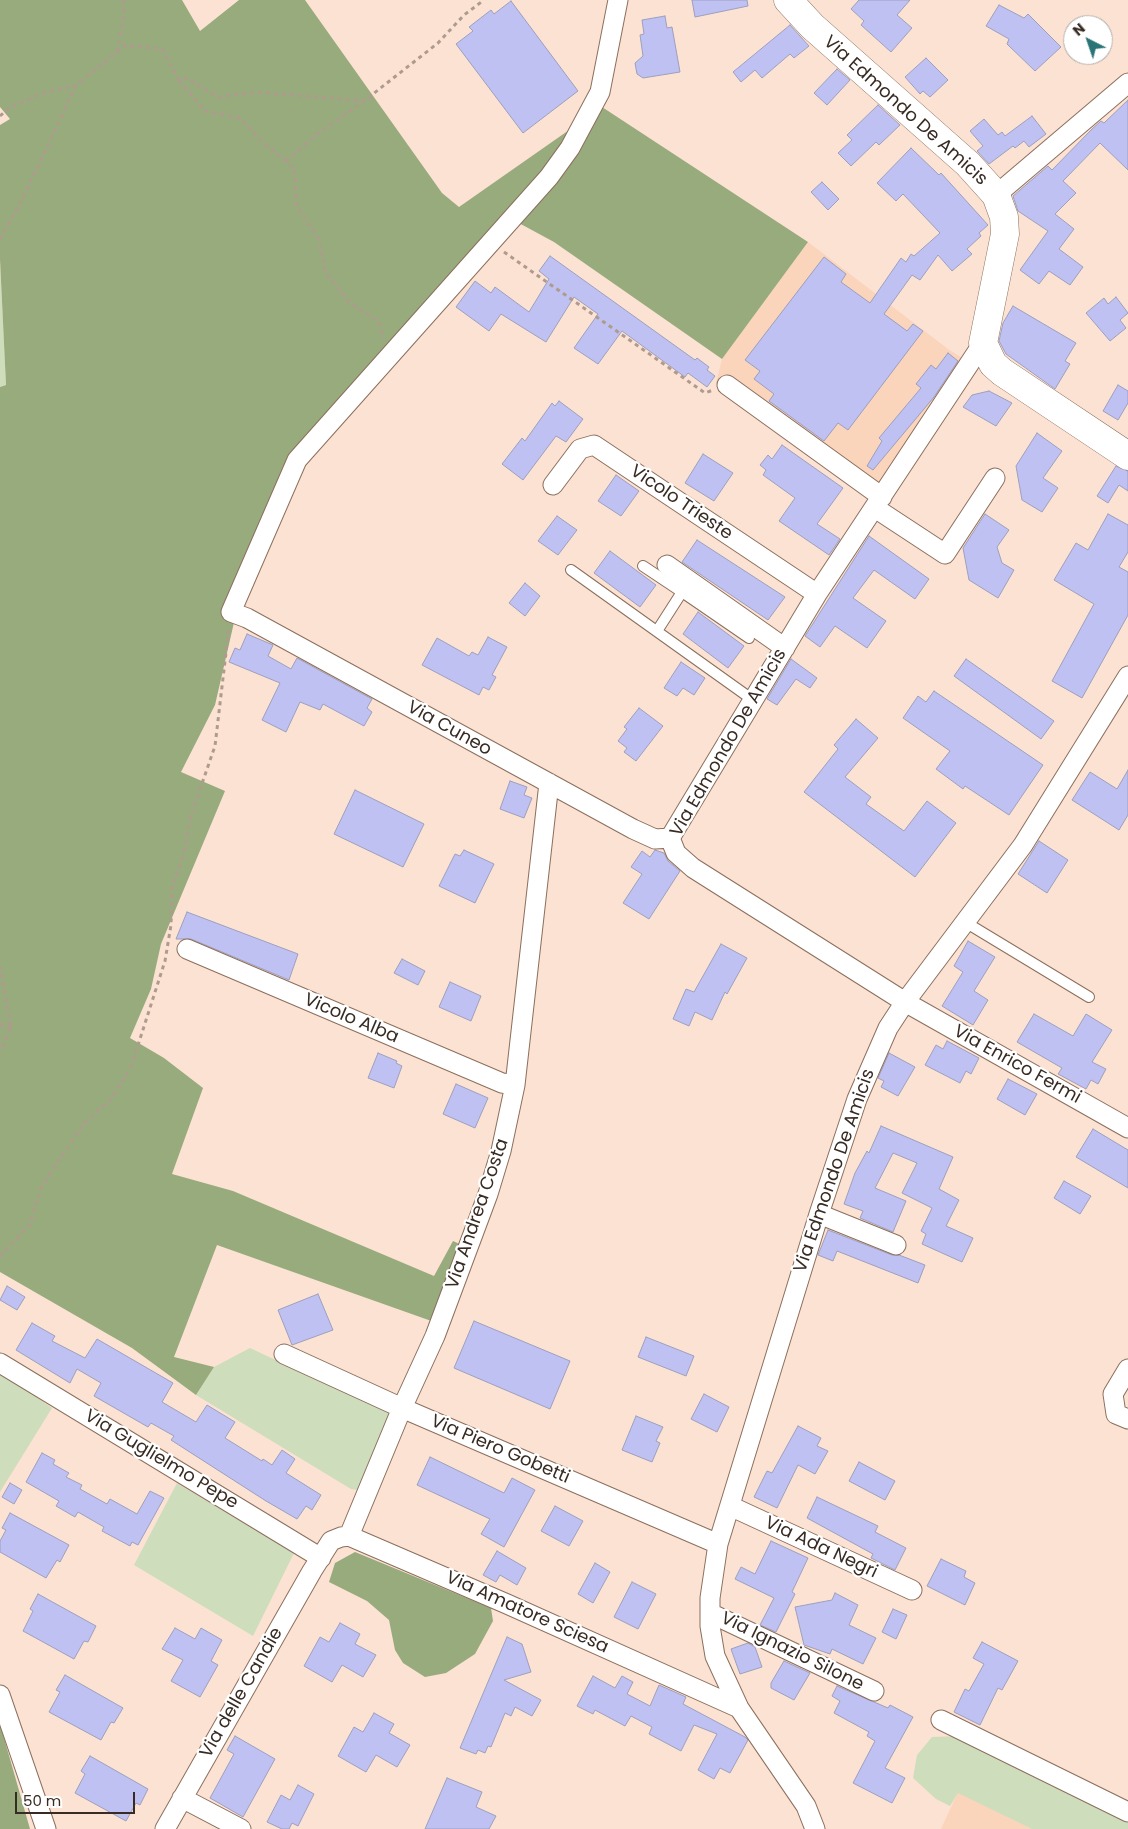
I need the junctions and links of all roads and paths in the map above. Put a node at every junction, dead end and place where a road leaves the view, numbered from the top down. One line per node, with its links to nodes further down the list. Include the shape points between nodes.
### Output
1 (123, 0): 5 (path, via 124,14)
2 (484, 0): 9 (path, via 464,15 438,43)
3 (618, 0): 14 (street, via 600,92 570,148 549,177)
4 (788, 0): 12 (street, Via Edmondo De Amicis, via 812,26 968,164)
5 (117, 52): 6 (path, via 126,45 162,50); 8 (path)
6 (179, 80): 9 (path, via 187,78 218,97 256,92); 11 (path, via 205,111 240,118)
7 (1128, 83): 12 (street)
8 (76, 85): 10 (path, via 43,93 9,108); 13 (path)
9 (364, 101): 11 (path, via 318,133)
10 (0, 116)
11 (286, 161): 16 (path, via 294,168 296,207 318,238 326,273 349,302 379,322)
12 (996, 195): 15 (street, Via Edmondo De Amicis, via 1004,217 1004,234)
13 (0, 238)
14 (490, 243): 16 (street); 17 (path, via 705,393)
15 (983, 343): 18 (street, via 987,355 1002,372); 21 (street, Via Edmondo De Amicis)
16 (388, 359): 27 (street, via 297,460)
17 (727, 385): 21 (street)
18 (1128, 456)
19 (996, 478): 21 (street, via 945,554)
20 (553, 485): 26 (street, Vicolo Trieste, via 580,449 594,445)
21 (878, 502): 26 (street, Via Edmondo De Amicis)
22 (643, 566): 25 (lane)
23 (667, 566): 30 (street)
24 (571, 570): 28 (lane)
25 (682, 592): 28 (lane); 29 (lane)
26 (818, 594): 30 (street, Via Edmondo De Amicis)
27 (231, 612): 33 (street, Via Cuneo); 47 (path, via 215,746 190,818 184,852 172,888 166,961 134,1058 111,1099 85,1122 41,1187 30,1224)
28 (657, 631): 32 (lane)
29 (749, 638)
30 (785, 648): 32 (street, Via Edmondo De Amicis)
31 (1128, 676): 35 (street, via 1023,845)
32 (754, 700): 34 (street, Via Edmondo De Amicis)
33 (550, 783): 34 (street, Via Cuneo, via 633,829 655,839); 43 (street, Via Andrea Costa)
34 (670, 838): 39 (street, Via Edmondo De Amicis, via 676,853 693,868)
35 (966, 922): 38 (lane); 39 (street)
36 (187, 950): 43 (street, Vicolo Alba, via 502,1083)
37 (0, 966): 41 (path)
38 (1089, 997)
39 (905, 1002): 44 (street, Via Enrico Fermi); 45 (street, Via Edmondo De Amicis, via 888,1028 857,1099)
40 (0, 1024): 41 (path)
41 (11, 1027): 42 (path)
42 (0, 1052)
43 (515, 1085): 51 (street, Via Andrea Costa, via 488,1194 435,1336)
44 (1128, 1128)
45 (818, 1214): 46 (street); 53 (street, Via Edmondo De Amicis)
46 (896, 1245)
47 (0, 1256)
48 (284, 1354): 51 (street, Via Piero Gobetti)
49 (0, 1363): 56 (street, Via Guglielmo Pepe)
50 (1128, 1369): 52 (street, via 1113,1394 1116,1414)
51 (402, 1408): 54 (street, Via Andrea Costa); 55 (street, Via Piero Gobetti)
52 (1128, 1419)
53 (730, 1506): 55 (street, Via Edmondo De Amicis); 57 (street, Via Ada Negri)
54 (349, 1536): 56 (street, via 331,1541); 61 (street, Via Amatore Sciesa)
55 (718, 1544): 58 (street, Via Edmondo De Amicis)
56 (322, 1558): 63 (street, Via delle Candie)
57 (912, 1590)
58 (710, 1613): 59 (street, Via Ignazio Silone); 61 (street, Via Edmondo De Amicis, via 715,1656)
59 (874, 1692)
60 (0, 1695): 66 (street)
61 (739, 1708): 65 (street, Via Edmondo De Amicis)
62 (941, 1720): 64 (street)
63 (182, 1798): 67 (street, Via delle Candie); 68 (street)
64 (1128, 1812)
65 (818, 1826)
66 (46, 1829)
67 (164, 1829)
68 (241, 1829)

